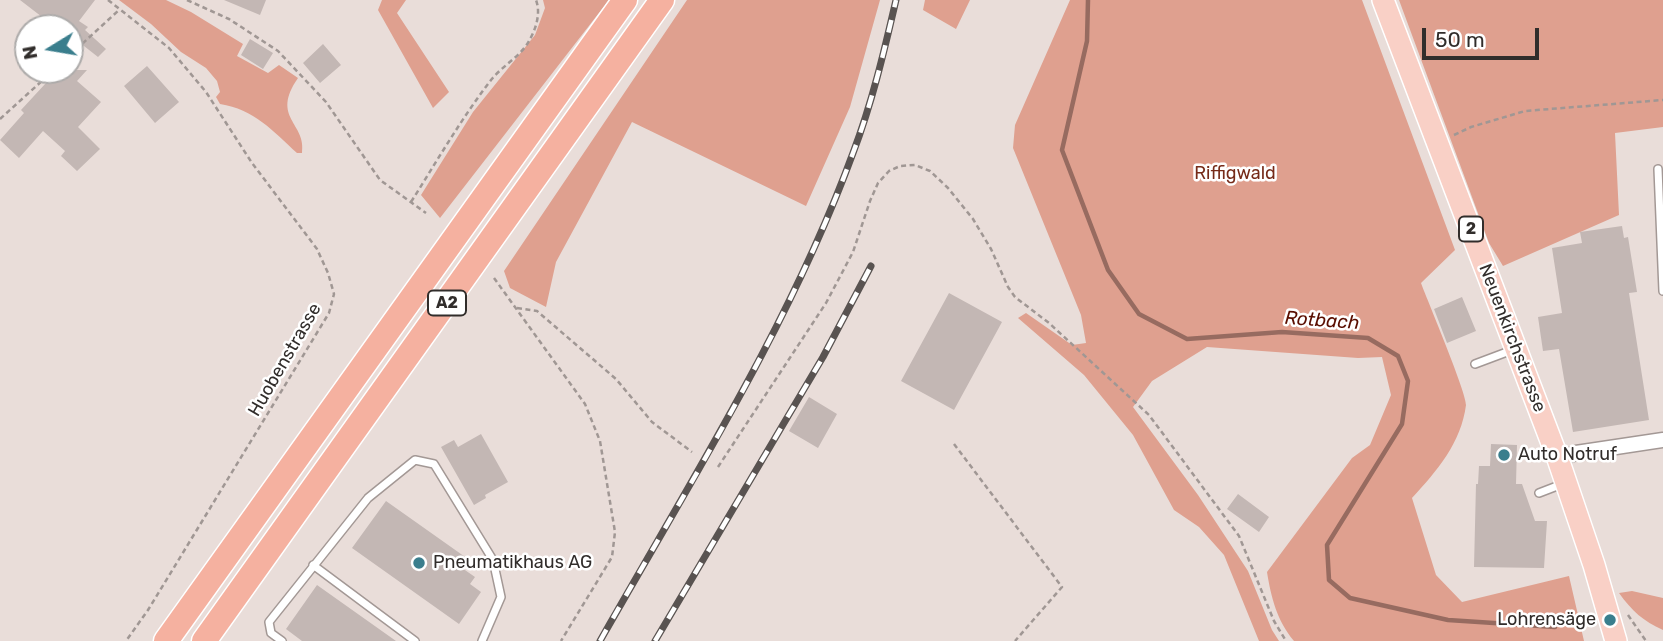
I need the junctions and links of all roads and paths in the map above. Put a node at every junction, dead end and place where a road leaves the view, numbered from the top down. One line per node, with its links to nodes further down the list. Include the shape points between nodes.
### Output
1 (108, 0): 7 (path, Huobenstrasse)
2 (187, 0): 14 (path, via 229,19 278,51 326,102 380,180)
3 (536, 0): 14 (path, via 537,23 528,43 475,101)
4 (625, 0): 31 (highway, A2)
5 (662, 0): 32 (highway, A2)
6 (1383, 0): 12 (main road, Neuenkirchstrasse / 2)
7 (120, 9): 8 (path); 30 (path, Huobenstrasse, via 169,48 206,92 317,250 334,294 329,313)
8 (84, 42)
9 (39, 84): 11 (path)
10 (1663, 100): 12 (path, via 1525,111)
11 (0, 119)
12 (1437, 142): 19 (main road, Neuenkirchstrasse / 2)
13 (1658, 169): 17 (lane)
14 (411, 202): 15 (path)
15 (426, 213)
16 (494, 278): 18 (path)
17 (1663, 291)
18 (516, 308): 23 (path, via 537,311 616,379 652,422); 36 (path, via 585,404 600,441 615,532 612,557)
19 (1516, 349): 20 (lane); 24 (main road, Neuenkirchstrasse / 2)
20 (1475, 364)
21 (1663, 440): 24 (street)
22 (954, 444): 37 (path, via 1062,587)
23 (692, 452)
24 (1558, 459): 26 (main road, Neuenkirchstrasse / 2)
25 (718, 467): 38 (path, via 826,303 853,252 878,183 889,171 915,165 930,171 973,219 1015,297 1149,415 1239,536)
26 (1566, 483): 27 (lane); 39 (main road, Neuenkirchstrasse / 2)
27 (1539, 493)
28 (313, 565): 33 (lane, via 269,622 271,633); 34 (lane); 35 (lane, via 369,498 415,460 434,464 493,560 501,597)
29 (1627, 612): 40 (path)
30 (126, 641)
31 (166, 641)
32 (204, 641)
33 (282, 641)
34 (415, 641)
35 (482, 641)
36 (561, 641)
37 (1015, 641)
38 (1286, 641)
39 (1616, 641)
40 (1647, 641)

